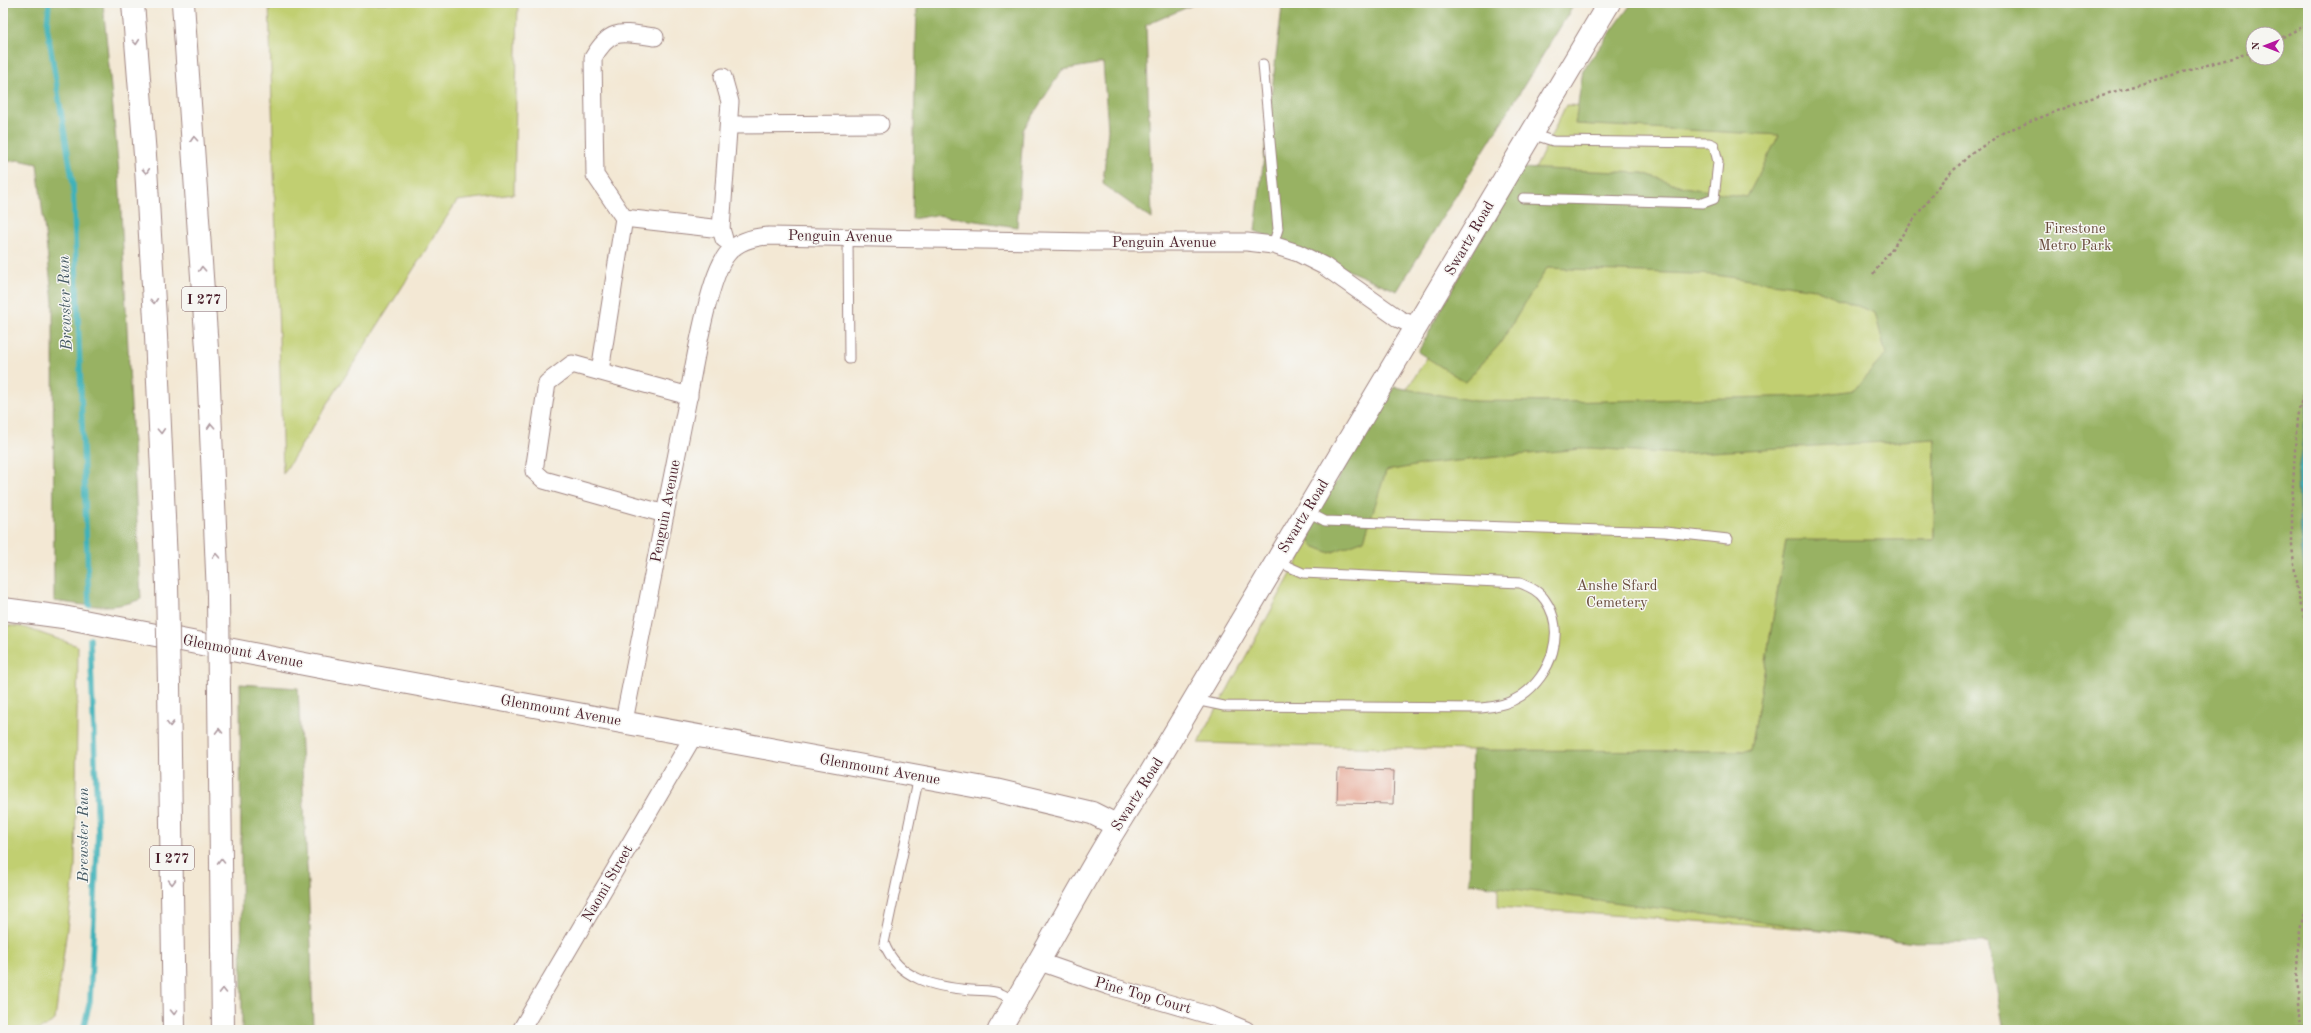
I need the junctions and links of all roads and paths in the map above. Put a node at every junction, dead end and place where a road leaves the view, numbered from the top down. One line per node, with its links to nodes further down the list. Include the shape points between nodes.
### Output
1 (132, 3): 41 (main road, I 277, one-way to 41, bridge, via 146,168 167,585)
2 (183, 3): 42 (main road, I 277, one-way to 2, bridge, via 218,595 206,339)
3 (1609, 3): 14 (main road, Swartz Road)
4 (2308, 24): 5 (path)
5 (2304, 26): 6 (path); 8 (path)
6 (2285, 36)
7 (655, 37): 16 (street, via 618,33 602,42 593,58 595,175)
8 (2308, 40)
9 (2245, 54): 21 (path, via 2088,99 2004,132 1971,154 1944,178)
10 (1263, 64): 19 (lane, via 1278,229)
11 (723, 77): 13 (street, via 730,102)
12 (880, 124): 13 (street)
13 (729, 125): 17 (street)
14 (1530, 134): 15 (lane, via 1553,141 1714,145 1718,162 1714,199 1703,203); 22 (main road, Swartz Road)
15 (1523, 198)
16 (624, 218): 17 (street); 24 (street)
17 (720, 229): 20 (street)
18 (848, 236): 19 (street, Penguin Avenue, via 1092,242 1247,242); 20 (street, Penguin Avenue, via 756,237); 23 (lane)
19 (1273, 245): 22 (street, Penguin Avenue, via 1298,253 1324,266 1400,318)
20 (728, 252): 26 (street, Penguin Avenue, via 712,291)
21 (1873, 274)
22 (1416, 326): 27 (main road, Swartz Road)
23 (850, 359)
24 (600, 372): 26 (street); 28 (street, via 572,364 547,383 534,471 544,480)
25 (2308, 378): 32 (path, via 2297,417 2292,502 2292,546 2297,590)
26 (688, 396): 28 (street, Penguin Avenue)
27 (1306, 511): 29 (lane, via 1325,521 1665,532); 30 (main road, Swartz Road)
28 (665, 514): 34 (street, Penguin Avenue)
29 (1728, 540)
30 (1276, 561): 33 (main road, Swartz Road); 33 (lane, via 1302,573 1520,582 1535,589 1545,600 1554,622 1555,647 1549,664 1537,682 1521,696 1499,706 1224,706)
31 (3, 609): 34 (main road, Glenmount Avenue, via 63,617 320,667)
32 (2308, 633)
33 (1194, 699): 37 (main road, Swartz Road, via 1150,774)
34 (624, 721): 35 (main road, Glenmount Avenue)
35 (694, 735): 36 (main road, Glenmount Avenue); 43 (street, Naomi Street)
36 (919, 776): 37 (main road, Glenmount Avenue, via 1047,801 1092,813); 40 (lane, via 884,943 889,955 900,968 923,981 943,988 998,992)
37 (1116, 825): 39 (main road, Swartz Road)
38 (2308, 902): 46 (path, via 2299,935 2296,965)
39 (1040, 962): 40 (main road, Swartz Road); 45 (street, Pine Top Court, via 1109,986 1212,1016)
40 (1016, 1001): 44 (main road, Swartz Road)
41 (174, 1030)
42 (223, 1030)
43 (521, 1030)
44 (999, 1030)
45 (1246, 1030)
46 (2301, 1030)

